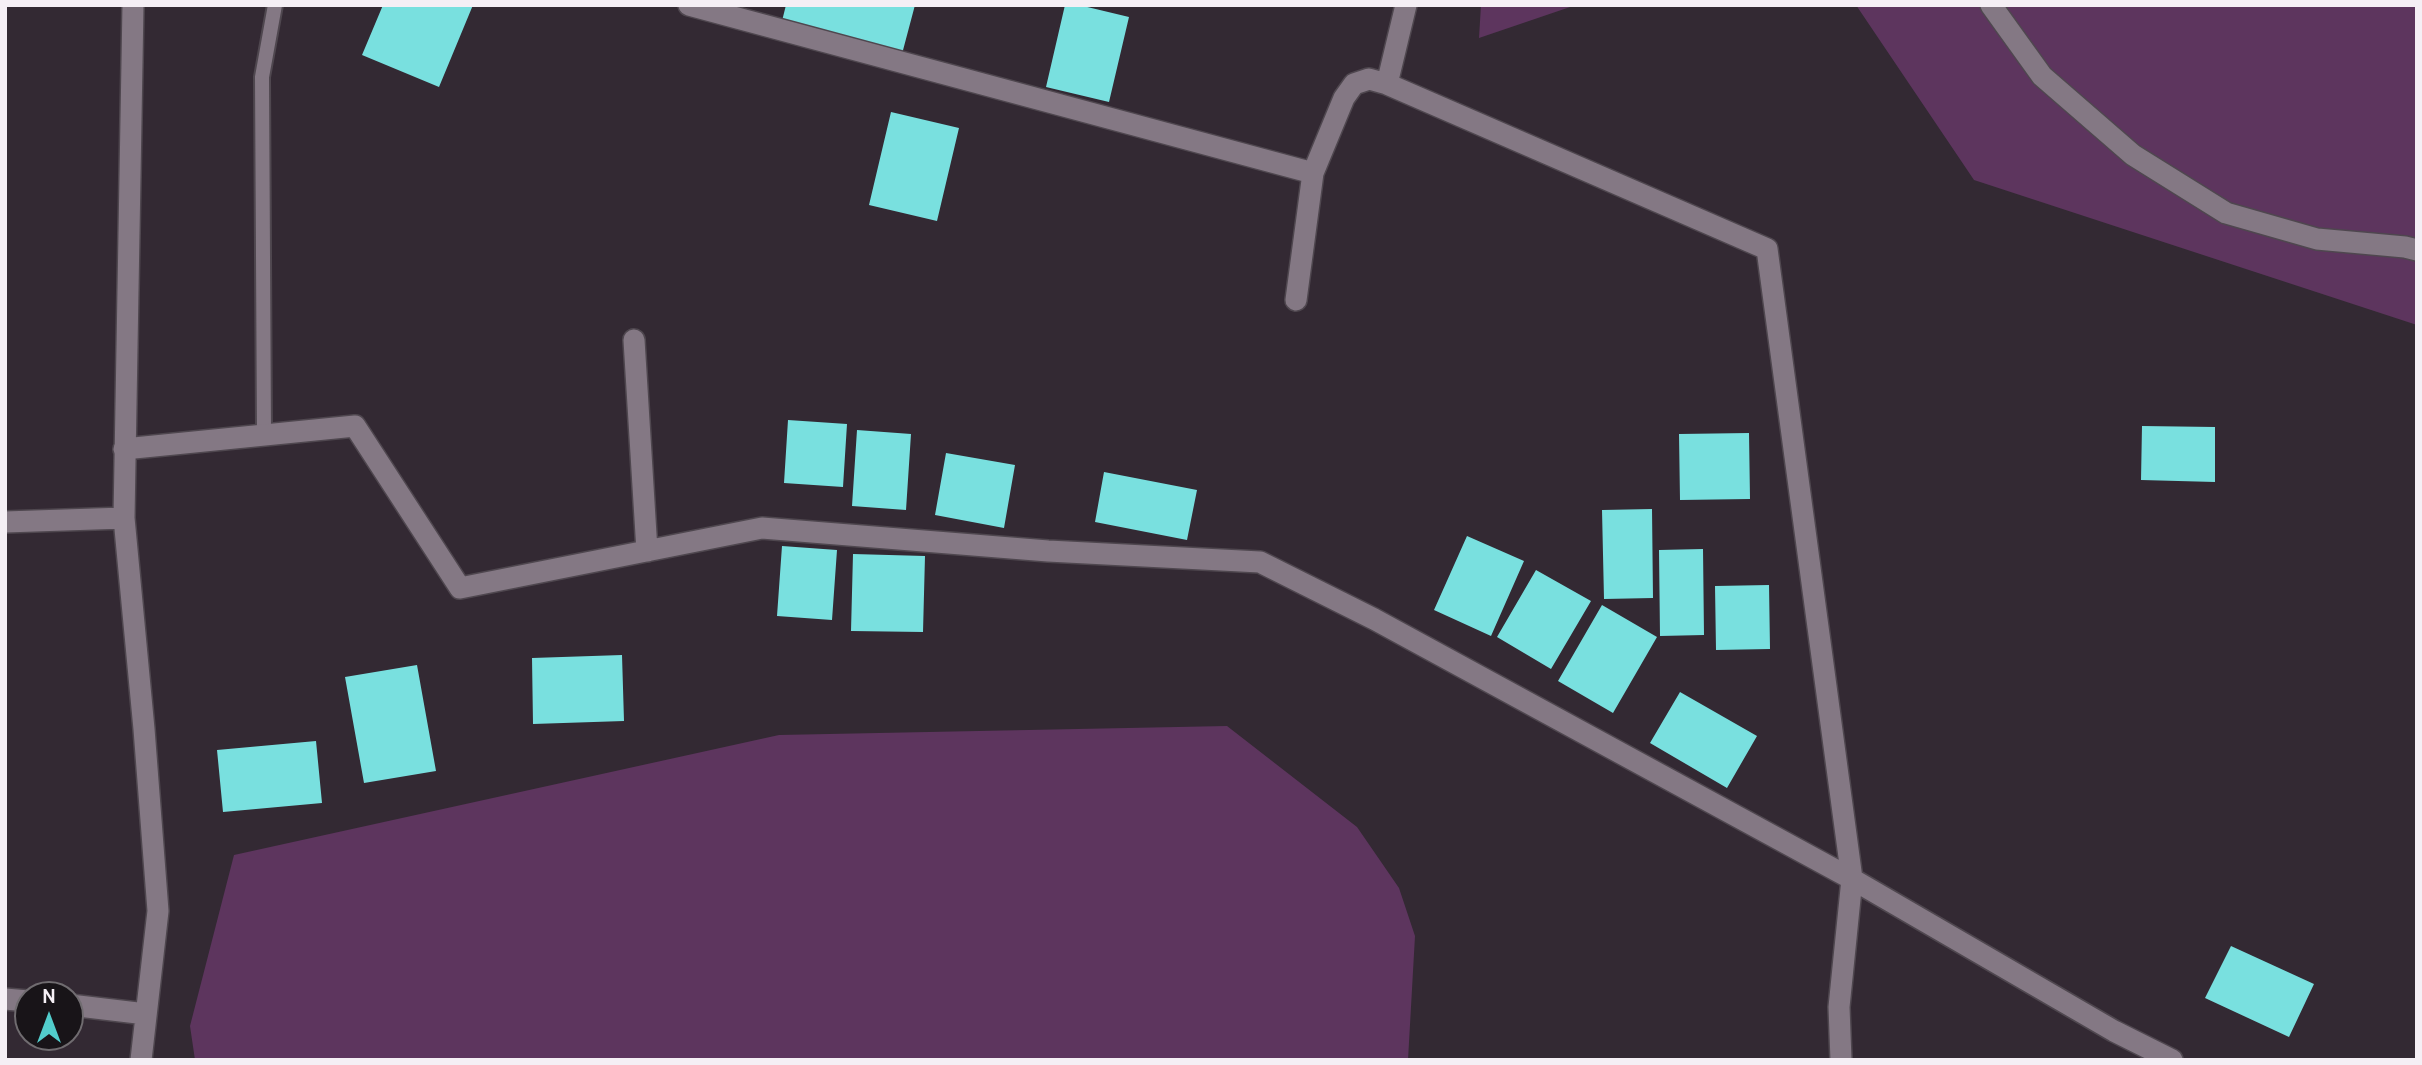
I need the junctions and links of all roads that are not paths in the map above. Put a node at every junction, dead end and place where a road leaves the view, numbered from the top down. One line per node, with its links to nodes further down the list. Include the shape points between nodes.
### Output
1 (133, 5): 13 (street)
2 (275, 5): 12 (lane, via 262,78)
3 (689, 5): 6 (street)
4 (1406, 5): 7 (street)
5 (1991, 5): 9 (street, via 2042,76 2133,155 2226,213 2317,239)
6 (745, 13): 8 (street)
7 (1387, 84): 8 (street, via 1369,79 1354,84); 17 (street, via 1767,249)
8 (1313, 173): 10 (street)
9 (2417, 250)
10 (1296, 300)
11 (634, 340): 16 (street)
12 (264, 435): 13 (street); 16 (street, via 355,426 460,588)
13 (124, 449): 14 (street)
14 (124, 518): 15 (street); 19 (street, via 158,911)
15 (5, 522)
16 (647, 551): 17 (street, via 762,528 1260,562 1374,619)
17 (1852, 879): 21 (street, via 1839,1007); 22 (street)
18 (84, 1007): 19 (street)
19 (146, 1014): 20 (street)
20 (141, 1060)
21 (1841, 1060)
22 (2172, 1060)

